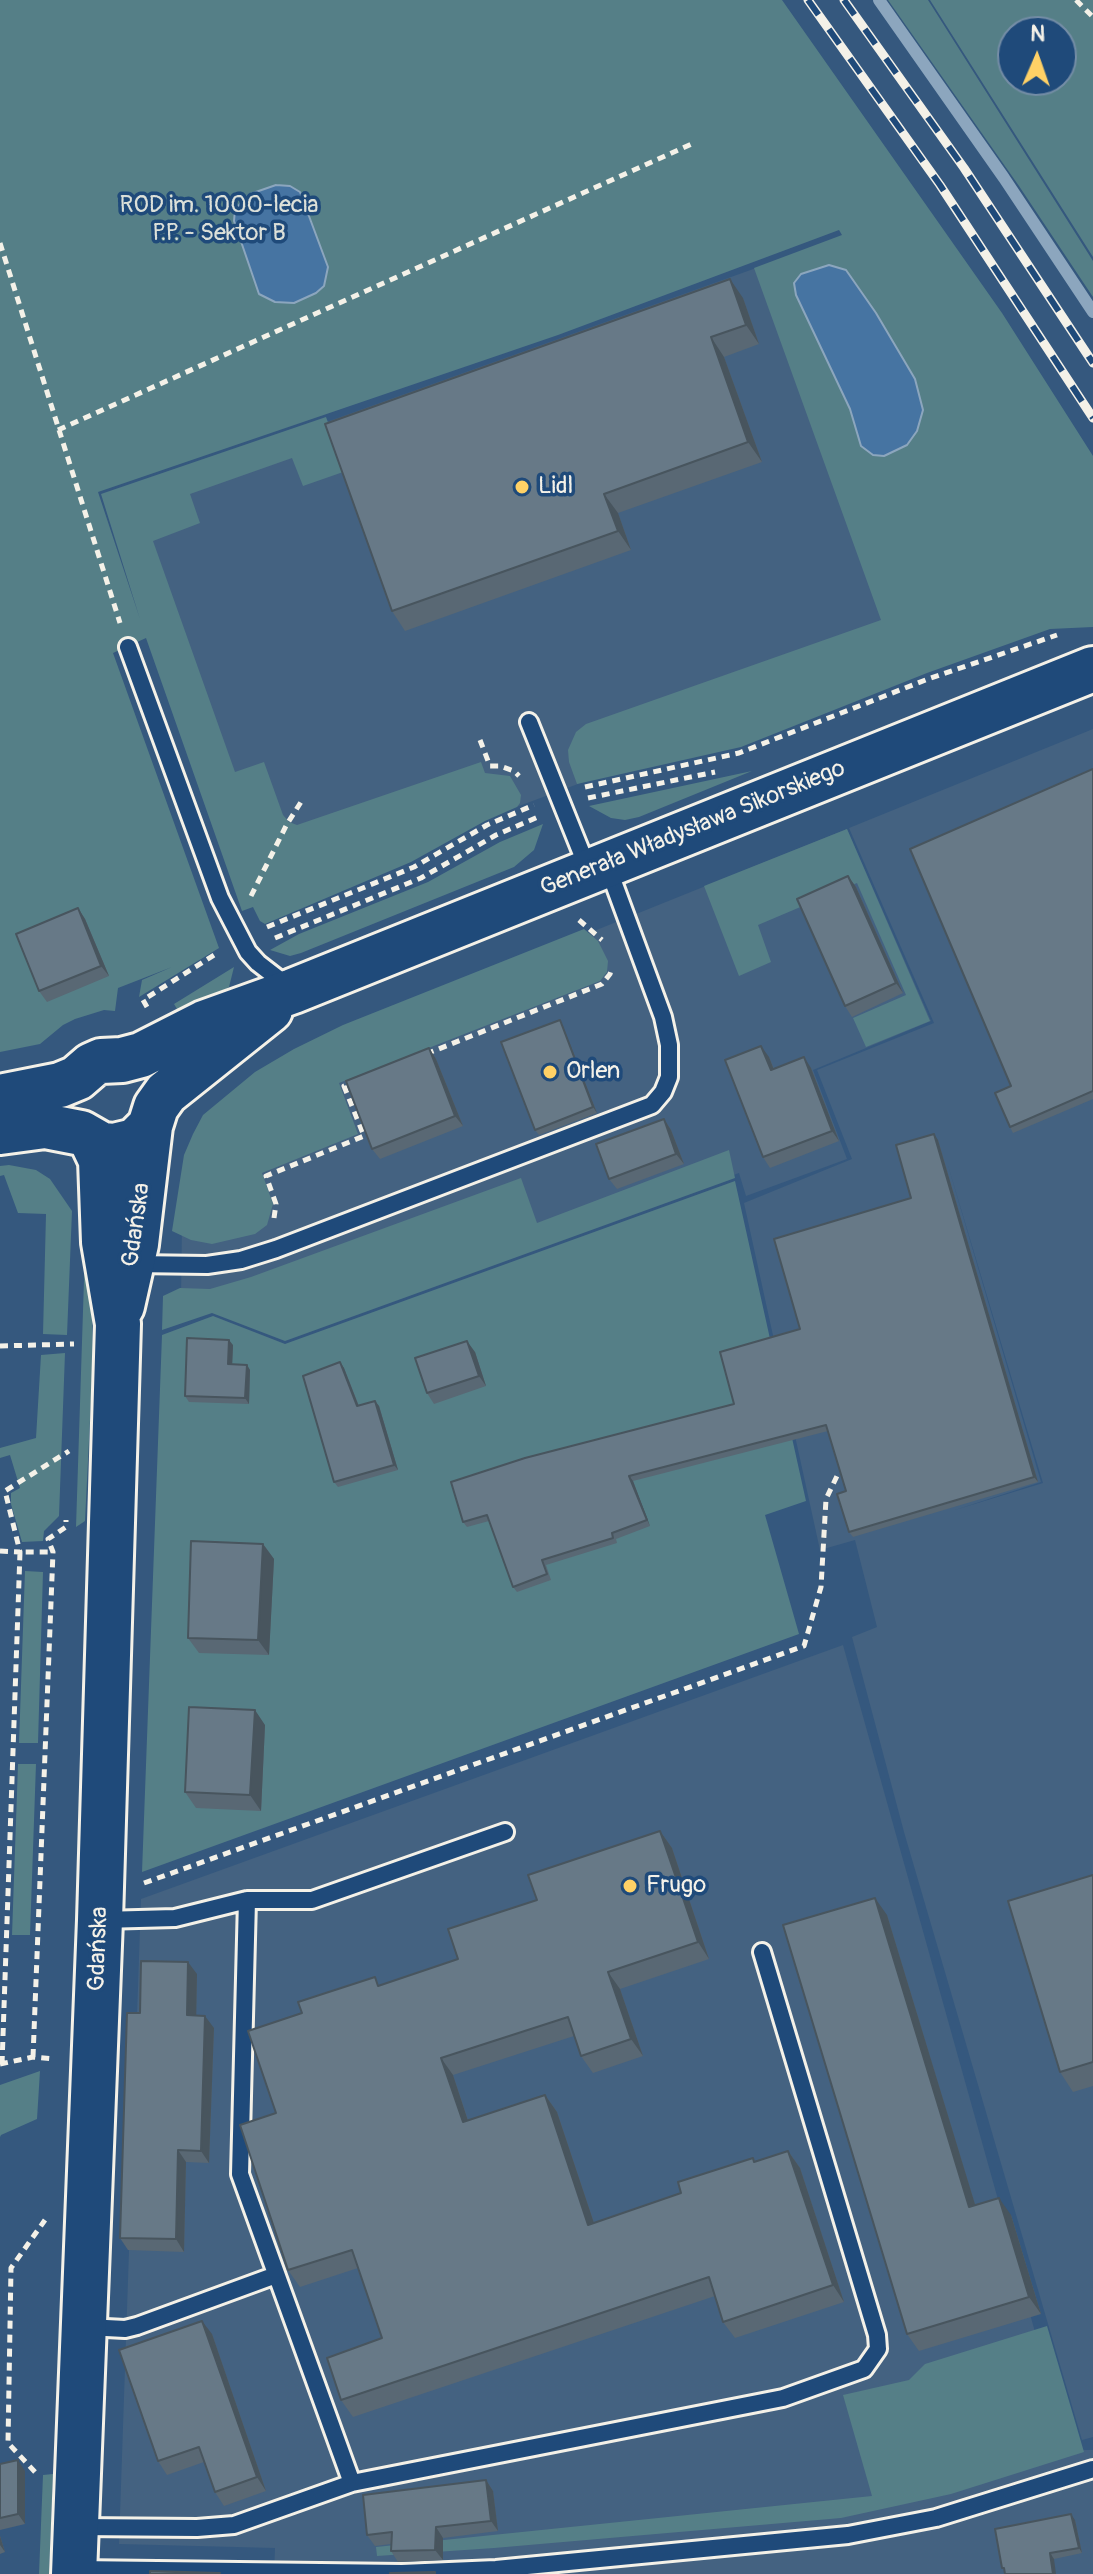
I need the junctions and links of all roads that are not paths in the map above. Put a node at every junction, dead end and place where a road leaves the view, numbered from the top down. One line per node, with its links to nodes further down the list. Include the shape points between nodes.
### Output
1 (128, 647): 5 (lane, via 220,898 258,963)
2 (1093, 669): 4 (street, Generała Władysława Sikorskiego)
3 (529, 722): 4 (lane, via 560,801)
4 (605, 879): 5 (street, Generała Władysława Sikorskiego); 12 (lane, via 663,1017 669,1045 669,1077 652,1105 241,1260)
5 (293, 991): 6 (street, Generała Władysława Sikorskiego); 9 (street, Generała Władysława Sikorskiego, via 178,1082)
6 (122, 1060): 7 (street, Generała Władysława Sikorskiego, via 101,1061); 9 (street, via 152,1082)
7 (77, 1078): 8 (street, Generała Władysława Sikorskiego); 11 (street, via 69,1106 73,1121)
8 (0, 1097)
9 (153, 1116): 11 (street, Generała Władysława Sikorskiego, via 143,1135 126,1144 114,1146); 12 (street, Gdańska)
10 (0, 1132): 11 (street, Generała Władysława Sikorskiego, via 45,1126)
11 (87, 1137): 13 (street, Gdańska, via 101,1160 104,1242)
12 (133, 1264): 13 (street, Gdańska)
13 (118, 1324): 16 (street, Gdańska)
14 (505, 1832): 15 (lane, via 312,1900)
15 (247, 1900): 16 (lane, via 175,1918); 18 (lane, via 240,2174)
16 (100, 1920): 19 (street, Gdańska)
17 (762, 1952): 21 (lane, via 877,2335 874,2357 864,2369 783,2398)
18 (276, 2275): 19 (lane, via 137,2326); 21 (lane)
19 (85, 2327): 22 (street, Gdańska)
20 (1093, 2469): 24 (lane, via 936,2518 848,2535 496,2569)
21 (352, 2483): 22 (lane, via 234,2525)
22 (77, 2527): 23 (street, Gdańska)
23 (74, 2572): 24 (lane)
24 (321, 2573)

